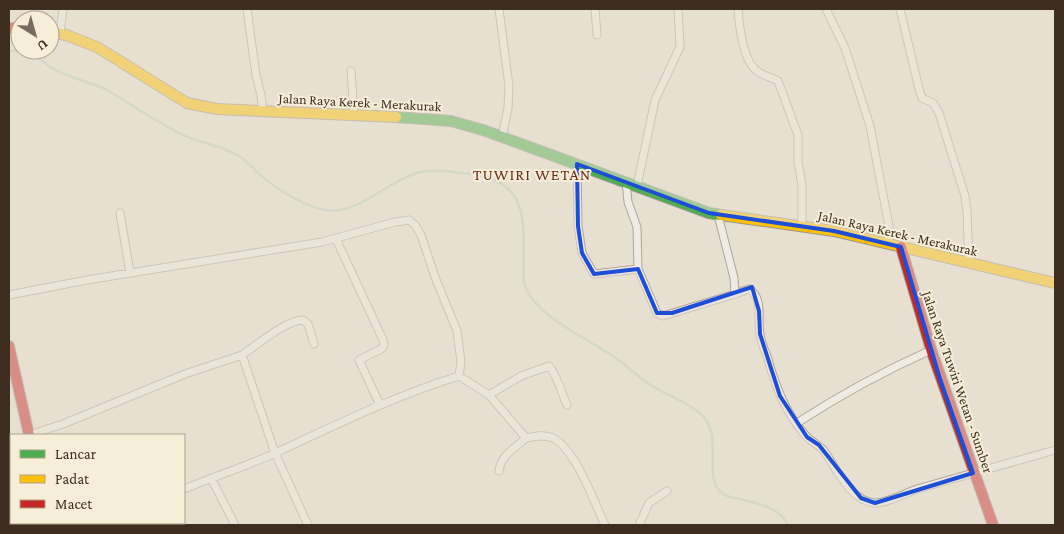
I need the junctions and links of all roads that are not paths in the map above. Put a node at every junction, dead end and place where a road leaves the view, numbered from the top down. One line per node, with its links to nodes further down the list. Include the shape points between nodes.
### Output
1 (247, 9): 11 (street)
2 (499, 9): 13 (street, via 509,86)
3 (595, 9): 9 (street)
4 (678, 9): 16 (street, via 680,47 655,100)
5 (738, 9): 19 (street, via 748,60 755,71 778,81 798,135)
6 (826, 9): 21 (street, via 845,48 870,126 889,226)
7 (900, 9): 23 (street, via 922,98 933,103 939,113 965,196)
8 (60, 31): 11 (main road, Jalan Raya Kerek - Merakurak, via 103,49 186,102 217,109)
9 (597, 35)
10 (351, 71): 12 (street)
11 (262, 103): 12 (main road, Jalan Raya Kerek - Merakurak)
12 (353, 107): 13 (main road, Jalan Raya Kerek - Merakurak)
13 (503, 128): 14 (main road, Jalan Raya Kerek - Merakurak)
14 (577, 164): 15 (main road, Jalan Raya Kerek - Merakurak); 24 (street, via 582,253 594,274)
15 (626, 182): 16 (main road, Jalan Raya Kerek - Merakurak); 24 (street, via 628,202 637,227)
16 (637, 186): 18 (main road, Jalan Raya Kerek - Merakurak)
17 (120, 213): 25 (street)
18 (718, 215): 19 (main road, Jalan Raya Kerek - Merakurak); 27 (street)
19 (802, 222): 21 (main road, Jalan Raya Kerek - Merakurak, via 834,231)
20 (336, 239): 25 (street); 33 (street, via 405,220 415,225 458,331); 35 (street, via 383,340 381,349 359,360)
21 (888, 239): 22 (main road, Jalan Raya Kerek - Merakurak)
22 (901, 247): 23 (main road, Jalan Raya Kerek - Merakurak); 31 (main road, Jalan Raya Tuwiri Wetan - Sumber)
23 (969, 256): 26 (main road, Jalan Raya Kerek - Merakurak)
24 (638, 269): 27 (street, via 657,313 663,316)
25 (130, 273): 28 (street)
26 (1055, 283)
27 (735, 294): 37 (street, via 748,288 757,297 760,334 774,381)
28 (9, 295)
29 (314, 344): 32 (street, via 308,324 299,320)
30 (9, 346): 38 (main road)
31 (931, 350): 37 (street, via 859,384); 44 (main road, Jalan Raya Tuwiri Wetan - Sumber)
32 (242, 355): 39 (street); 42 (street)
33 (459, 376): 34 (street); 35 (street)
34 (489, 395): 36 (street, via 521,376 549,366); 40 (street)
35 (380, 405): 42 (street)
36 (567, 405)
37 (797, 423): 44 (street, via 807,437 824,450 845,483 861,498 875,503)
38 (29, 434)
39 (32, 434)
40 (526, 438): 43 (street, via 504,456); 50 (street, via 537,435 552,437 564,446 579,468)
41 (1055, 450): 44 (street)
42 (274, 453): 45 (street); 49 (street)
43 (499, 470)
44 (974, 473): 52 (main road, Jalan Raya Tuwiri Wetan - Sumber)
45 (211, 478): 46 (street); 48 (street)
46 (185, 489)
47 (667, 491): 51 (street, via 649,503)
48 (234, 525)
49 (308, 525)
50 (605, 525)
51 (639, 525)
52 (993, 525)

